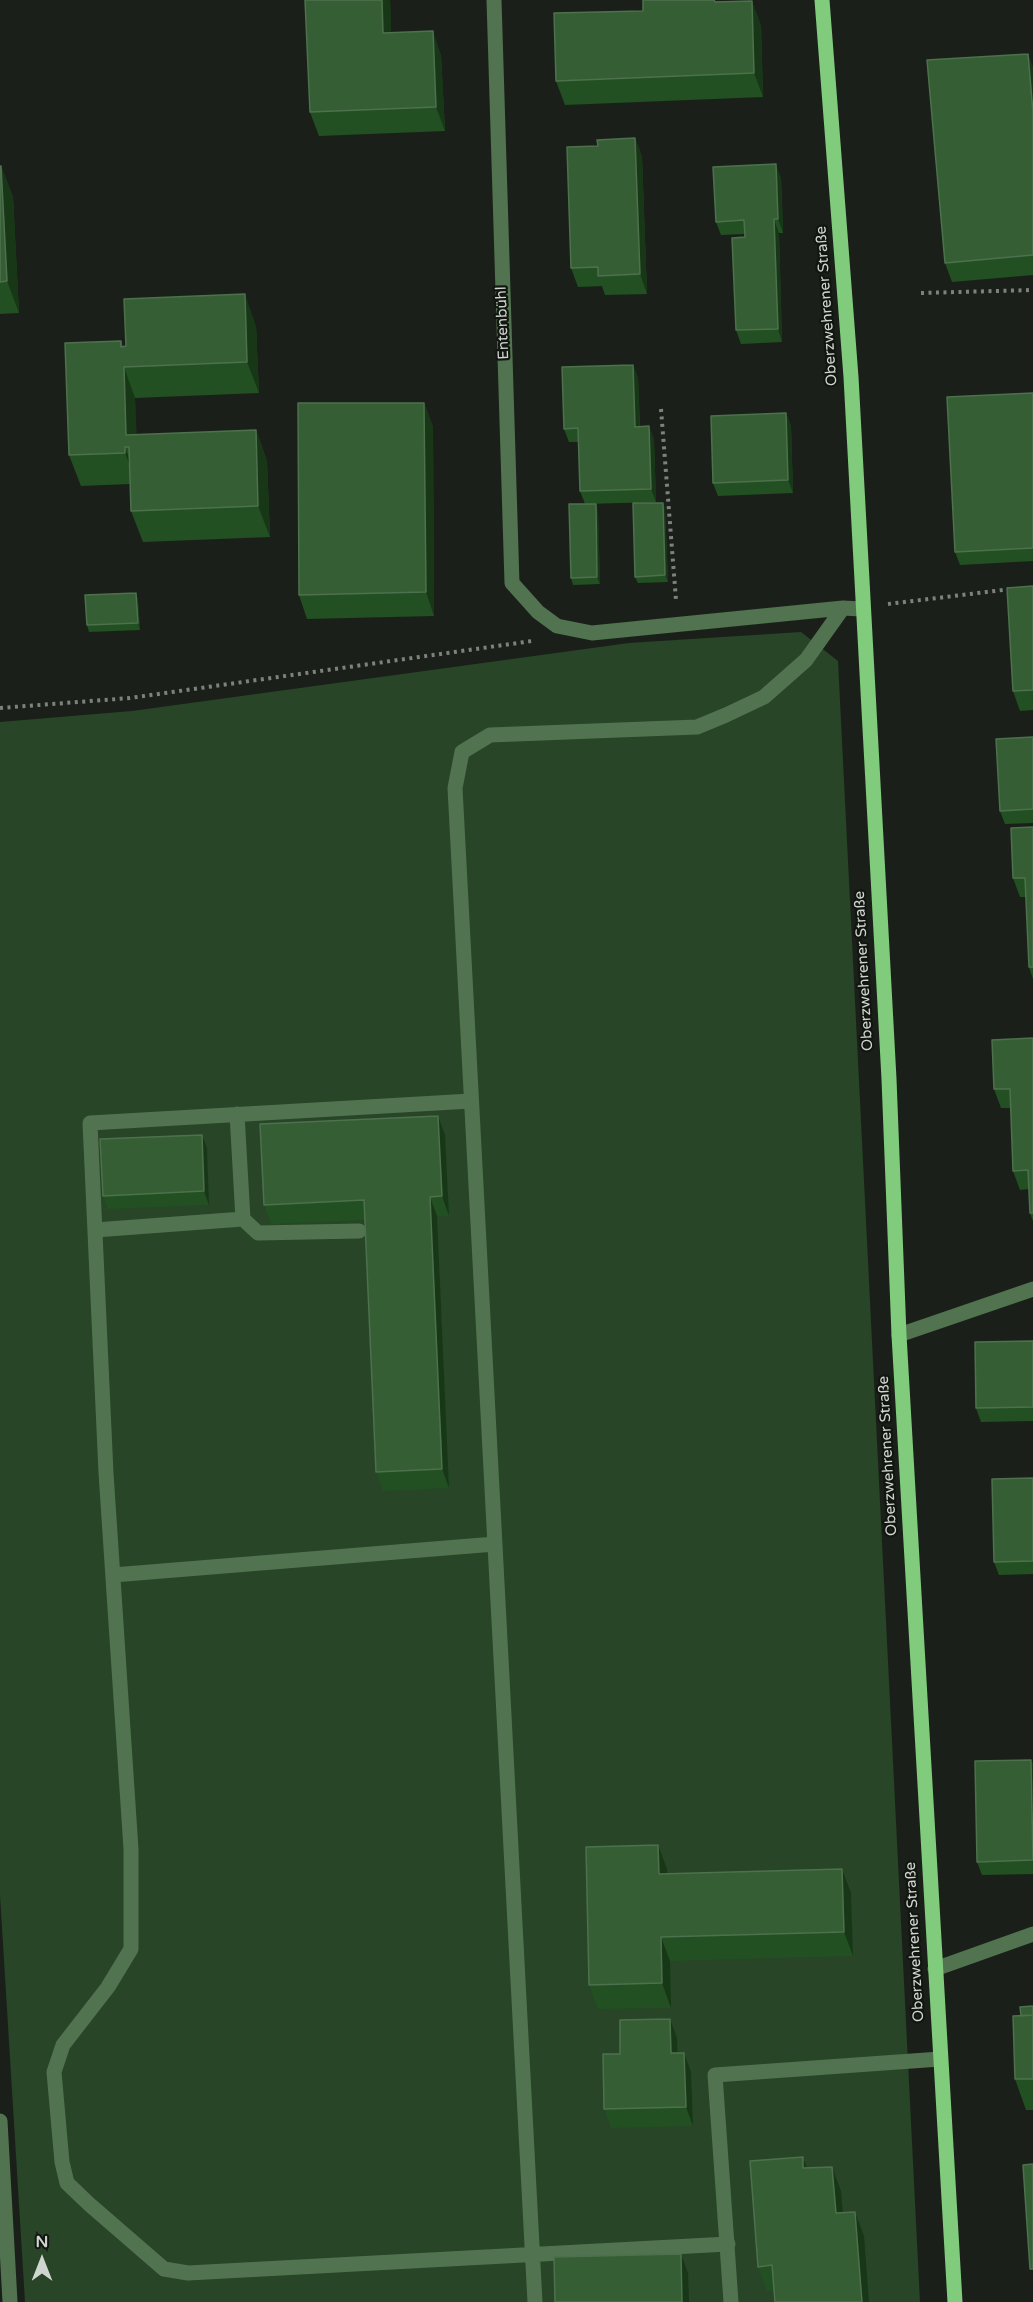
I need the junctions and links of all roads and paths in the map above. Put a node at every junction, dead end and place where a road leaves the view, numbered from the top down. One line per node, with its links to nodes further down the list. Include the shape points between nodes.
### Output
1 (494, 0): 10 (street, Entenbühl, via 513,584)
2 (822, 0): 8 (main road, Oberzwehrener Straße, via 851,378)
3 (1033, 290): 4 (path)
4 (921, 293)
5 (661, 409): 9 (path)
6 (1021, 588): 8 (path)
7 (843, 608): 8 (street); 9 (street); 12 (street, via 806,660 764,697 697,727 490,735 462,752 455,788)
8 (861, 609): 18 (main road, Oberzwehrener Straße, via 888,1067)
9 (678, 624): 10 (street, via 592,633)
10 (557, 626): 11 (path, via 538,640 130,698)
11 (0, 708)
12 (471, 1101): 13 (street); 19 (street)
13 (237, 1114): 14 (street); 15 (street, via 90,1123)
14 (243, 1219): 15 (street); 16 (street, via 258,1233)
15 (95, 1230): 20 (street)
16 (358, 1231)
17 (1033, 1289): 18 (street)
18 (899, 1335): 22 (main road, Oberzwehrener Straße)
19 (495, 1544): 20 (street); 26 (street)
20 (113, 1575): 26 (street, via 131,1849 131,1949 108,1987 63,2045 54,2072 67,2183 164,2269 188,2273)
21 (1033, 1934): 22 (street)
22 (935, 1969): 23 (main road, Oberzwehrener Straße)
23 (940, 2059): 25 (street, via 715,2075); 30 (main road, Oberzwehrener Straße)
24 (0, 2121): 27 (street)
25 (728, 2244): 26 (street); 29 (street)
26 (533, 2255): 28 (street)
27 (10, 2302)
28 (536, 2302)
29 (731, 2302)
30 (955, 2302)

